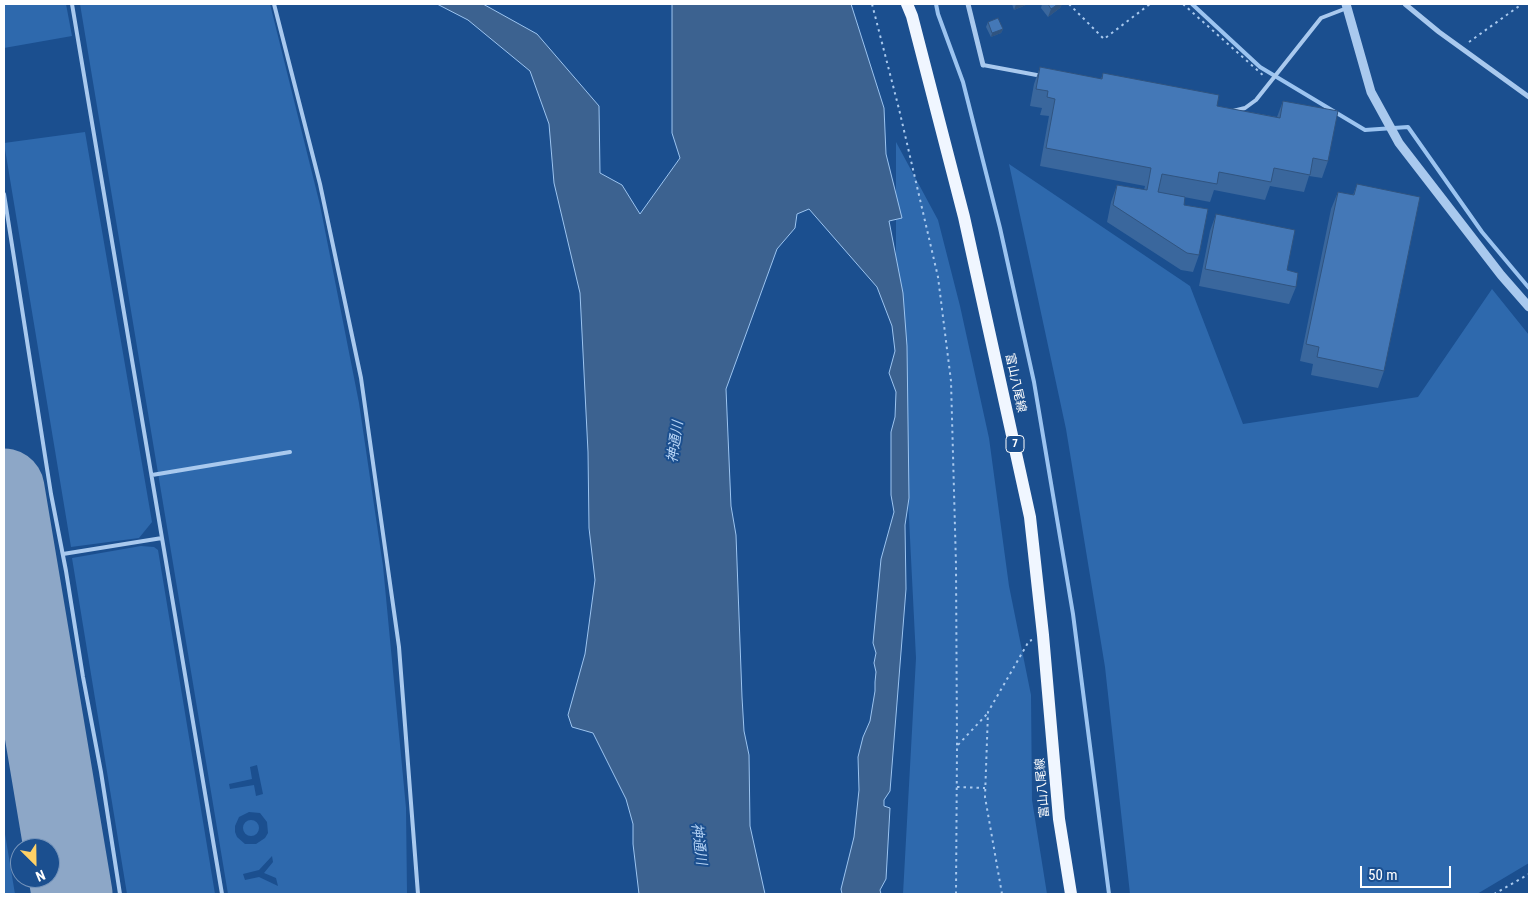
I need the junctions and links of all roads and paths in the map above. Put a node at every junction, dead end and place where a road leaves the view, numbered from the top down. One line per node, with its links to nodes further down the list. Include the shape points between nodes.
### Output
1 (72, 4): 23 (lane)
2 (274, 4): 34 (lane, via 320,184 361,378 399,647)
3 (872, 4): 28 (path, via 938,277 951,381)
4 (907, 4): 13 (main road, 富山八尾線 / 7)
5 (917, 4): 13 (main road)
6 (968, 4): 15 (street)
7 (1070, 4): 8 (path, via 1104,39)
8 (1150, 4)
9 (1183, 4): 17 (path)
10 (1405, 4): 14 (street)
11 (1522, 4): 14 (path)
12 (1347, 6): 17 (lane, via 1321,18); 21 (street, via 1371,92 1399,143)
13 (912, 16): 26 (main road, 富山八尾線 / 7, via 964,217 1026,498)
14 (1460, 48): 18 (street)
15 (983, 65): 16 (lane)
16 (1051, 77)
17 (1271, 82): 19 (lane, via 1245,108)
18 (1529, 97)
19 (1225, 109)
20 (4, 194): 25 (lane)
21 (1529, 307)
22 (290, 452): 23 (lane)
23 (152, 475): 24 (lane)
24 (162, 538): 25 (lane); 33 (lane)
25 (63, 554): 32 (lane)
26 (1043, 635): 27 (path, via 1029,641); 37 (main road, 富山八尾線 / 7, via 1059,819)
27 (988, 712): 28 (path); 30 (path)
28 (957, 746): 29 (path)
29 (956, 787): 30 (path); 35 (path)
30 (985, 788): 36 (path)
31 (1529, 874): 38 (path)
32 (120, 894)
33 (222, 894)
34 (418, 894)
35 (956, 894)
36 (1002, 894)
37 (1071, 894)
38 (1494, 894)

